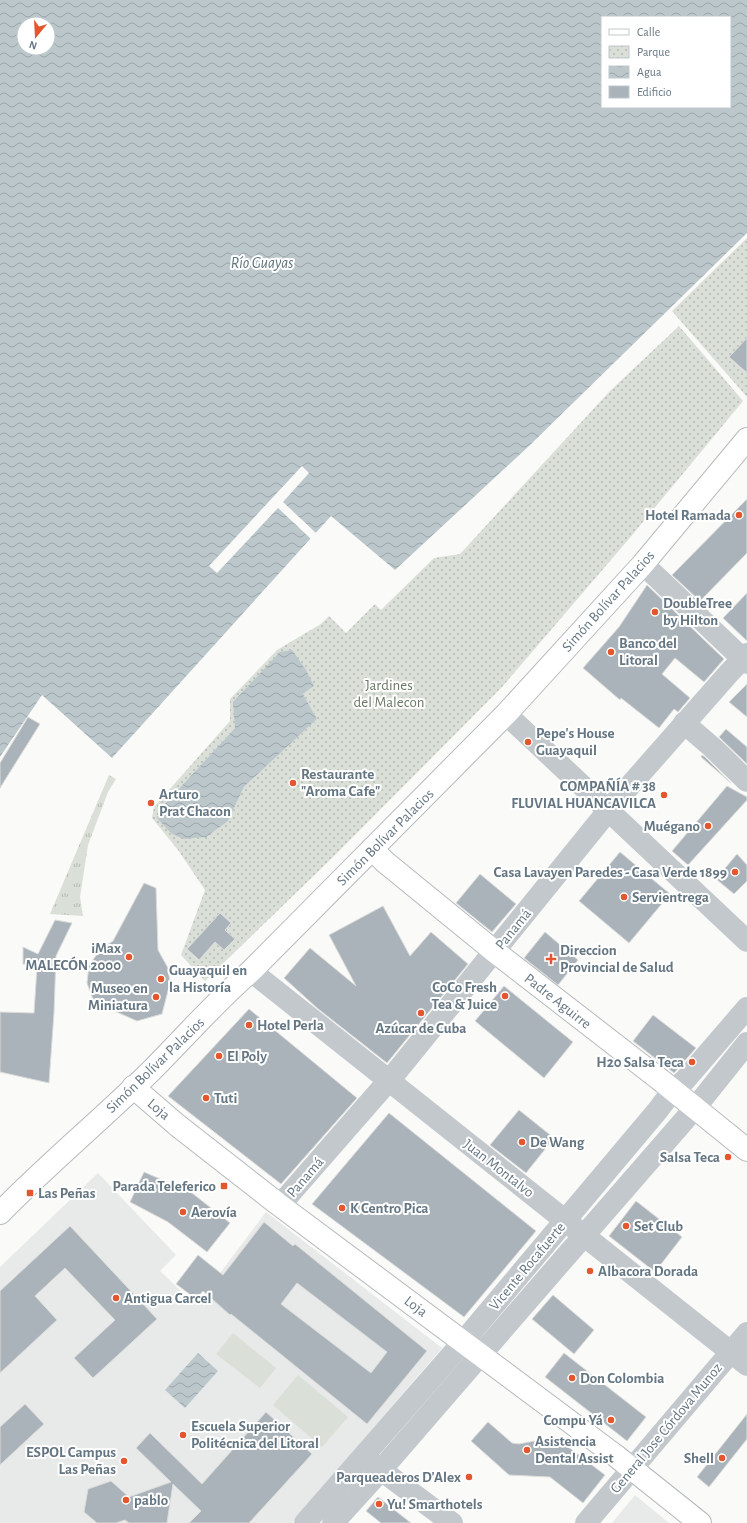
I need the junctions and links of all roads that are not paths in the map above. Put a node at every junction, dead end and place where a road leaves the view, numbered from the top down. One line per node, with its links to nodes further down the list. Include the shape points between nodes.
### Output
1 (747, 439): 2 (main road, Simón Bolívar Palacios)
2 (643, 564): 3 (street); 4 (main road, Simón Bolívar Palacios)
3 (745, 658): 5 (street, Panamá)
4 (506, 714): 7 (street); 8 (main road, Simón Bolívar Palacios)
5 (684, 724): 6 (street); 7 (street, Panamá)
6 (747, 780)
7 (608, 811): 9 (street); 10 (street, Panamá)
8 (372, 849): 10 (main road, Padre Aguirre, via 384,862); 11 (main road, Simón Bolívar Palacios)
9 (747, 941)
10 (494, 951): 14 (street, Panamá); 16 (main road, Padre Aguirre)
11 (251, 971): 14 (street, Juan Montalvo); 15 (main road, Simón Bolívar Palacios)
12 (747, 1008): 16 (street, Vicente Rocafuerte)
13 (747, 1043): 17 (street, Vicente Rocafuerte)
14 (388, 1080): 19 (street, Panamá); 21 (street, Juan Montalvo)
15 (133, 1087): 19 (main road, Loja); 20 (main road, Simón Bolívar Palacios)
16 (674, 1090): 17 (main road, Padre Aguirre); 21 (street, Vicente Rocafuerte)
17 (694, 1108): 18 (main road, Padre Aguirre); 22 (street, Vicente Rocafuerte)
18 (747, 1150)
19 (280, 1205): 24 (main road, Loja)
20 (0, 1213)
21 (565, 1220): 22 (street, Juan Montalvo); 24 (street, Vicente Rocafuerte)
22 (584, 1236): 25 (street, Vicente Rocafuerte); 26 (street, Juan Montalvo)
23 (747, 1333): 26 (street, General Jose Córdova Munoz)
24 (463, 1342): 25 (main road, Loja); 27 (street, Vicente Rocafuerte)
25 (481, 1356): 28 (main road, Loja); 29 (street, Vicente Rocafuerte)
26 (739, 1358): 28 (street, General Jose Córdova Munoz)
27 (364, 1457): 29 (street); 30 (street, Vicente Rocafuerte)
28 (632, 1468): 33 (street, General Jose Córdova Munoz); 34 (main road, Loja)
29 (381, 1470): 31 (street, Vicente Rocafuerte); 32 (street)
30 (305, 1523)
31 (333, 1523)
32 (452, 1523)
33 (586, 1523)
34 (700, 1523)

